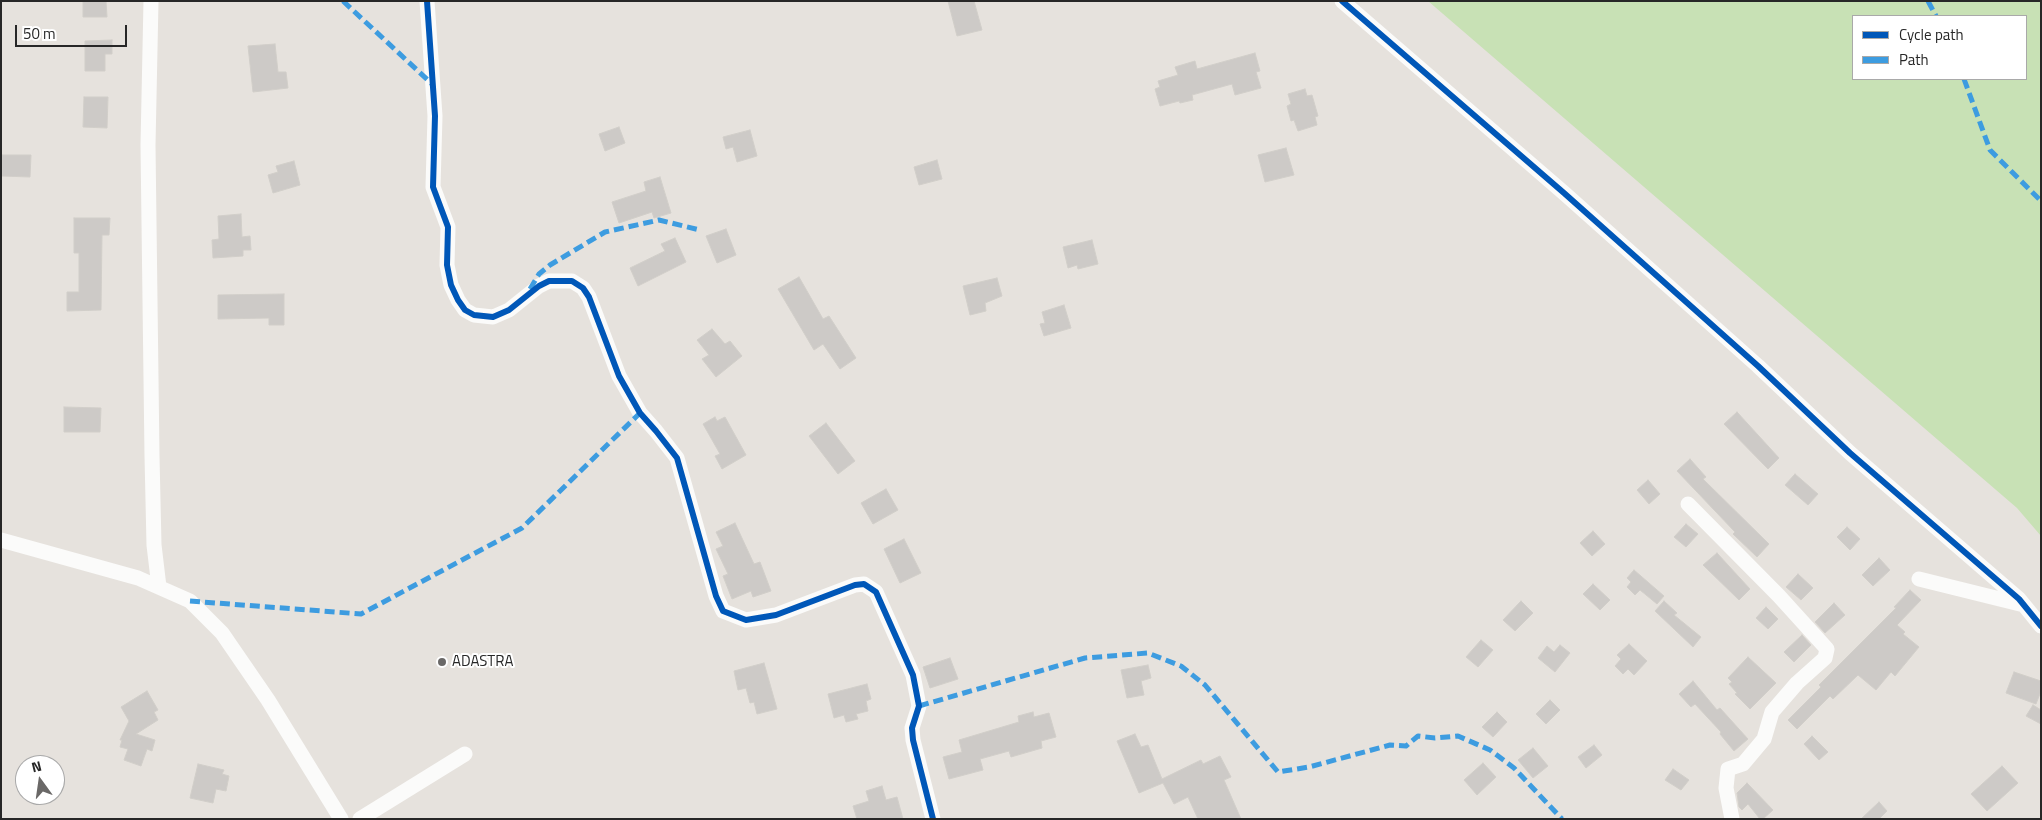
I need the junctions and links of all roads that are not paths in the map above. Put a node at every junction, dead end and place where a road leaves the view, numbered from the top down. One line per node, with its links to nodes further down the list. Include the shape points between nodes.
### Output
1 (151, 1): 7 (street, via 148,135 152,456 154,545)
2 (427, 1): 13 (street, via 435,116 433,187 448,227 447,265 458,300 465,310 474,315 493,317 509,310 548,280 572,281 583,288 623,383 640,413 677,458 716,596 724,611 746,620 776,615 855,585 864,584 876,592 913,675 919,706 912,728 913,740)
3 (1342, 1): 8 (street, via 1586,213 1850,453)
4 (1688, 504): 14 (street, via 1827,649 1825,658 1772,712 1764,739 1743,764 1728,769 1726,788)
5 (1, 540): 7 (street, via 138,578)
6 (1919, 579): 8 (street)
7 (159, 587): 11 (street, via 190,601 222,633 268,700)
8 (2024, 605): 9 (street)
9 (2041, 626)
10 (465, 754): 12 (street)
11 (341, 819)
12 (360, 819)
13 (933, 819)
14 (1732, 819)

